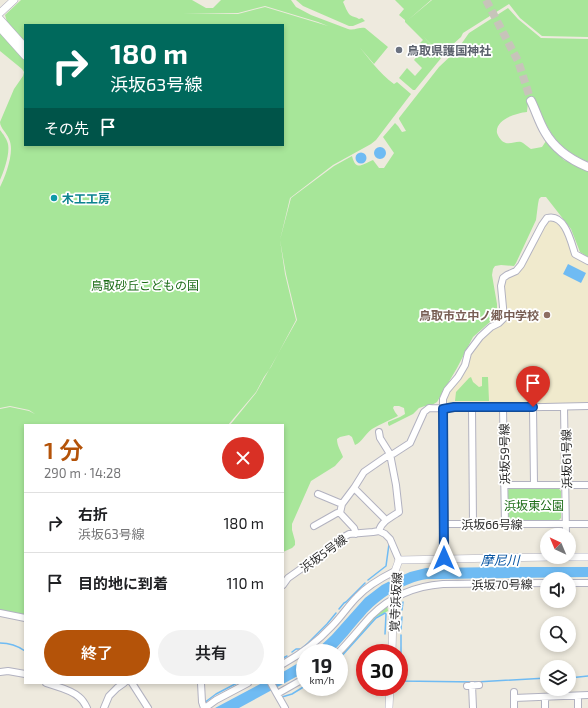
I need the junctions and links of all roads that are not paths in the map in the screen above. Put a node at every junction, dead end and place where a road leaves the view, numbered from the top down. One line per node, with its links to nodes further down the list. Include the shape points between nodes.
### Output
1 (14, 0): 2 (street)
2 (0, 13)
3 (0, 19): 5 (street)
4 (0, 28): 6 (street)
5 (24, 46)
6 (24, 55)
7 (532, 101): 8 (main road, via 552,142 573,160)
8 (588, 167)
9 (588, 261): 15 (street, via 575,254 566,228 558,220 547,218 521,265 503,278 501,286 504,318 480,337 468,353 458,377 447,390)
10 (588, 406): 13 (street)
11 (472, 407): 14 (street); 15 (street); 28 (street)
12 (533, 407): 13 (street); 14 (street); 19 (street)
13 (564, 407): 20 (street, 浜坂61号線)
14 (503, 408): 18 (street, 浜坂59号線)
15 (443, 409): 17 (street, via 429,408 424,412 410,443); 27 (street)
16 (379, 432): 17 (street)
17 (390, 454): 22 (street, via 364,472); 26 (street, via 399,512)
18 (504, 485): 19 (street); 31 (street, 浜坂59号線)
19 (534, 485): 20 (street)
20 (566, 485): 21 (street); 29 (street, 浜坂61号線)
21 (588, 485)
22 (354, 488): 24 (street); 26 (street)
23 (318, 494): 24 (street)
24 (342, 504): 25 (street)
25 (340, 513): 32 (street); 35 (street, via 354,528)
26 (386, 520): 34 (street)
27 (444, 524): 28 (street, 浜坂66号線); 39 (street)
28 (473, 524): 31 (street, 浜坂66号線)
29 (566, 524): 30 (street, 浜坂66号線); 31 (street, 浜坂66号線); 33 (street, 浜坂61号線)
30 (588, 524)
31 (505, 525)
32 (314, 526)
33 (566, 528)
34 (379, 531): 35 (street, 浜坂5号線); 40 (street, via 390,539)
35 (356, 534): 45 (street, 浜坂5号線, via 349,534 337,541)
36 (540, 557): 39 (street, 覚寺浜坂線)
37 (576, 557): 38 (street)
38 (588, 557)
39 (444, 558): 40 (street, 覚寺浜坂線)
40 (399, 560): 41 (street, 覚寺浜坂線)
41 (394, 572): 46 (street, 覚寺浜坂線); 51 (street, via 382,577 357,596 317,640)
42 (540, 583): 46 (street, 浜坂70号線, via 432,585)
43 (576, 583): 44 (street)
44 (588, 583)
45 (284, 584)
46 (394, 597): 49 (street, 浜坂70号線, via 372,615); 50 (street, 覚寺浜坂線)
47 (0, 613): 48 (street)
48 (24, 618)
49 (346, 644)
50 (392, 644)
51 (284, 663)
52 (0, 672): 53 (street)
53 (24, 674)
54 (296, 683): 62 (street)
55 (49, 684): 67 (street, via 77,696)
56 (123, 684): 68 (street, via 109,696)
57 (133, 684): 69 (street)
58 (201, 684): 70 (street)
59 (246, 684): 70 (street)
60 (272, 684): 62 (street)
61 (473, 685): 73 (street)
62 (276, 693): 71 (street)
63 (588, 695): 65 (street)
64 (390, 696): 72 (street)
65 (578, 696): 66 (street); 76 (street)
66 (545, 697): 74 (street, via 514,695); 75 (street)
67 (88, 708)
68 (104, 708)
69 (148, 708)
70 (204, 708)
71 (285, 708)
72 (389, 708)
73 (473, 708)
74 (514, 708)
75 (545, 708)
76 (578, 708)

